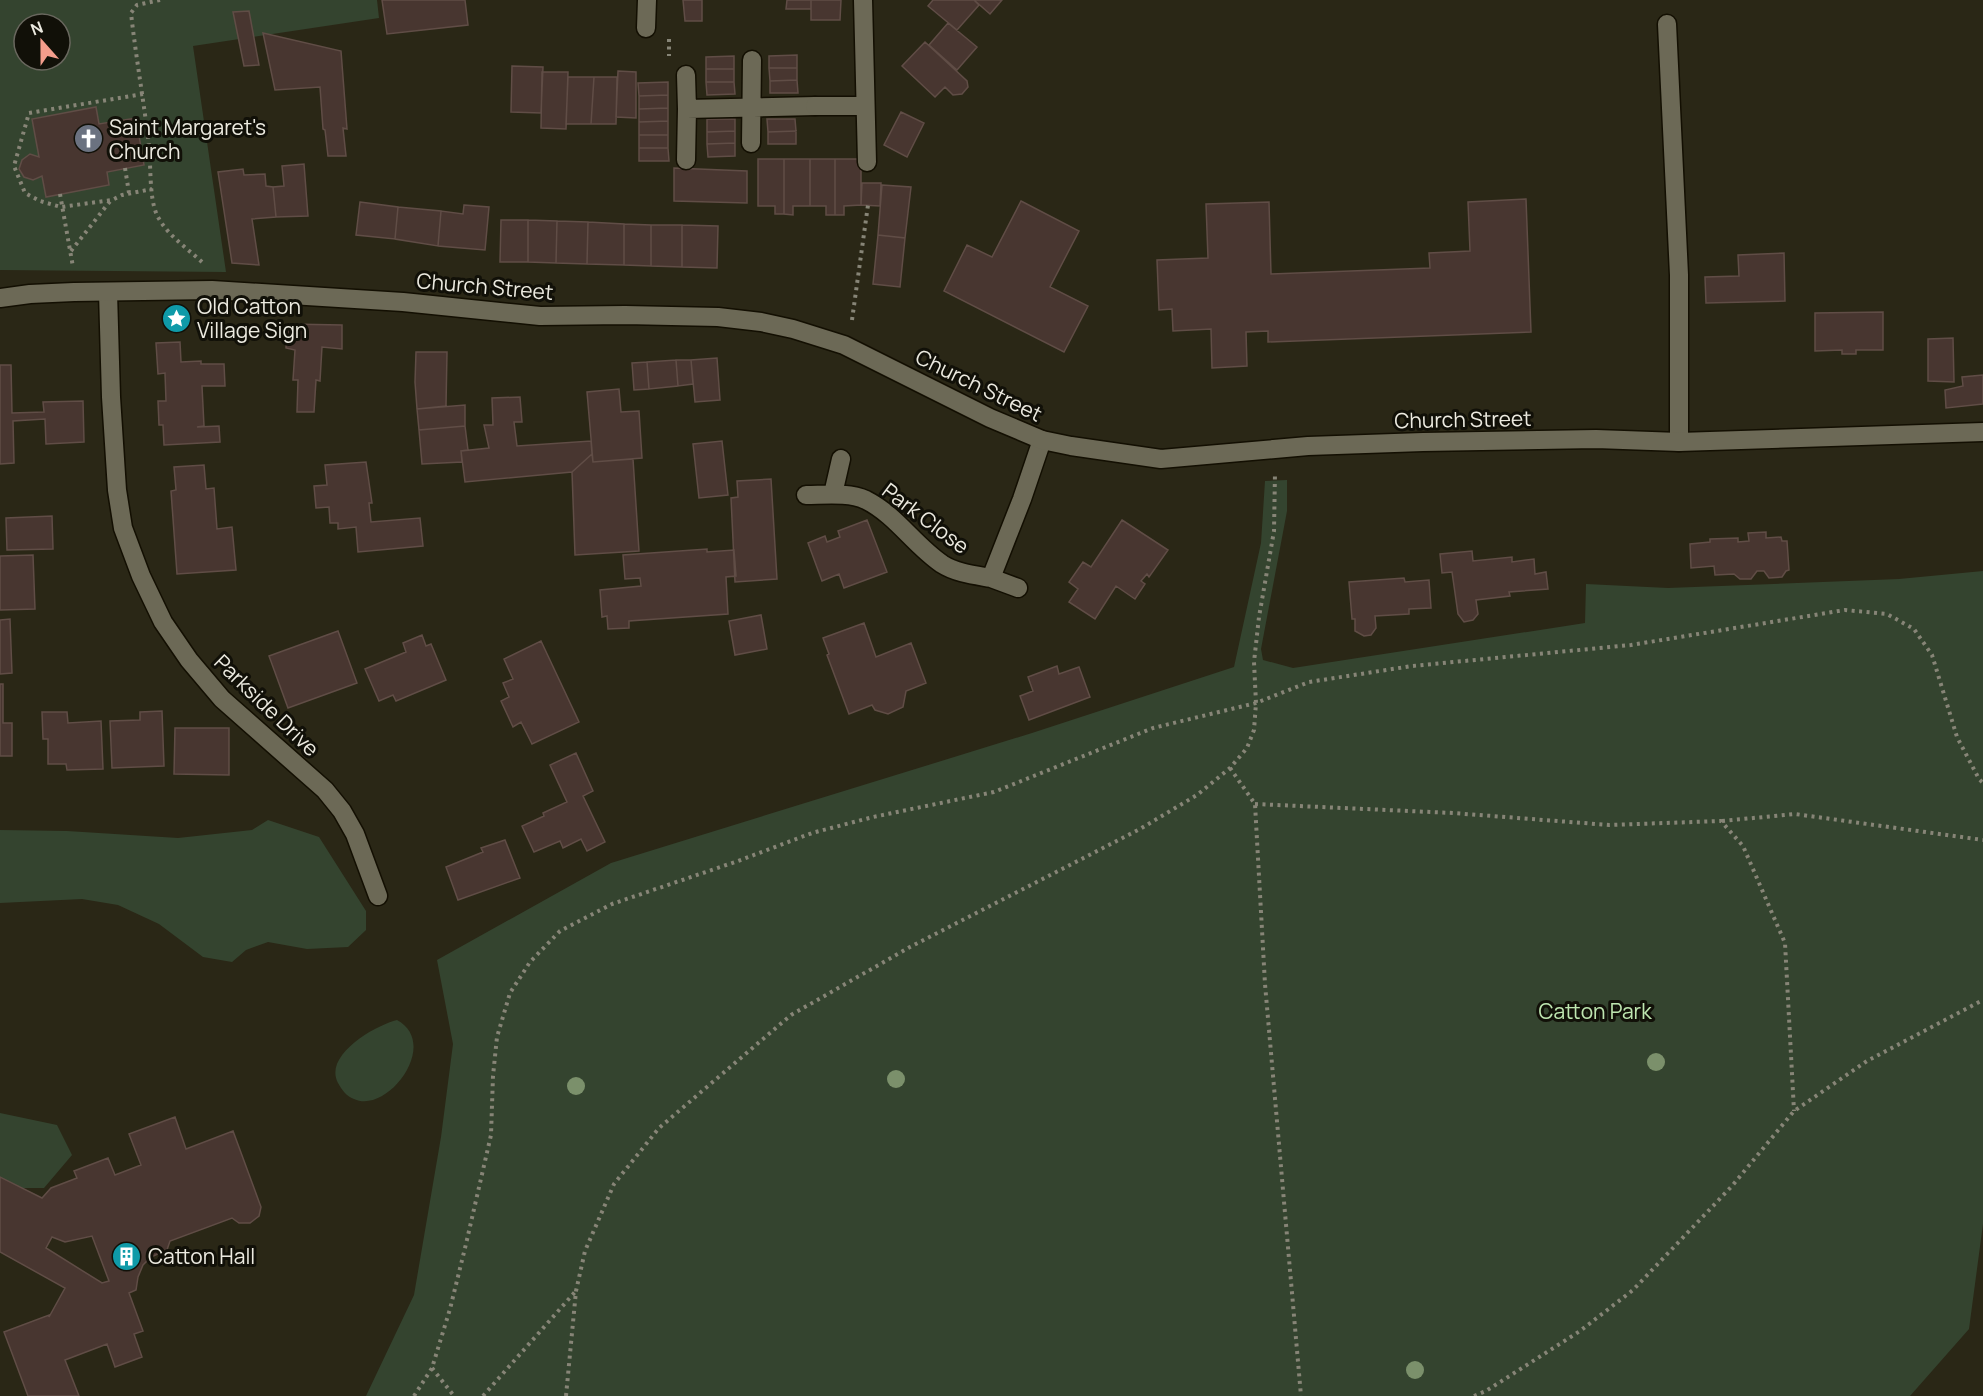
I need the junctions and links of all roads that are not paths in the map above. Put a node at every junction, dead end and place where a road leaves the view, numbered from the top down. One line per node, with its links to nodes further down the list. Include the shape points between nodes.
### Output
1 (647, 0): 4 (street)
2 (863, 0): 7 (street)
3 (1667, 24): 17 (street, via 1679,274)
4 (646, 28)
5 (752, 60): 8 (street)
6 (686, 75): 9 (street)
7 (864, 106): 8 (street); 12 (street)
8 (752, 107): 9 (street); 10 (street)
9 (687, 109): 11 (street)
10 (752, 143)
11 (686, 160)
12 (867, 162)
13 (108, 292): 14 (street, Church Street); 16 (street, Church Street, via 212,290 403,302 540,316 718,317 761,322 844,345); 23 (street, Parkside Drive, via 117,490 123,528 141,576 163,622 216,692 325,790 342,811 355,834)
14 (0, 298)
15 (1983, 432): 17 (street, Church Street)
16 (1042, 440): 17 (street, Church Street, via 1161,459 1422,442); 21 (street, Park Close)
17 (1679, 442)
18 (841, 459): 19 (street)
19 (833, 494): 20 (street, Park Close); 21 (street, Park Close, via 864,499 887,513 942,564 965,574)
20 (806, 495)
21 (991, 578): 22 (street, Park Close)
22 (1018, 588)
23 (378, 896)

